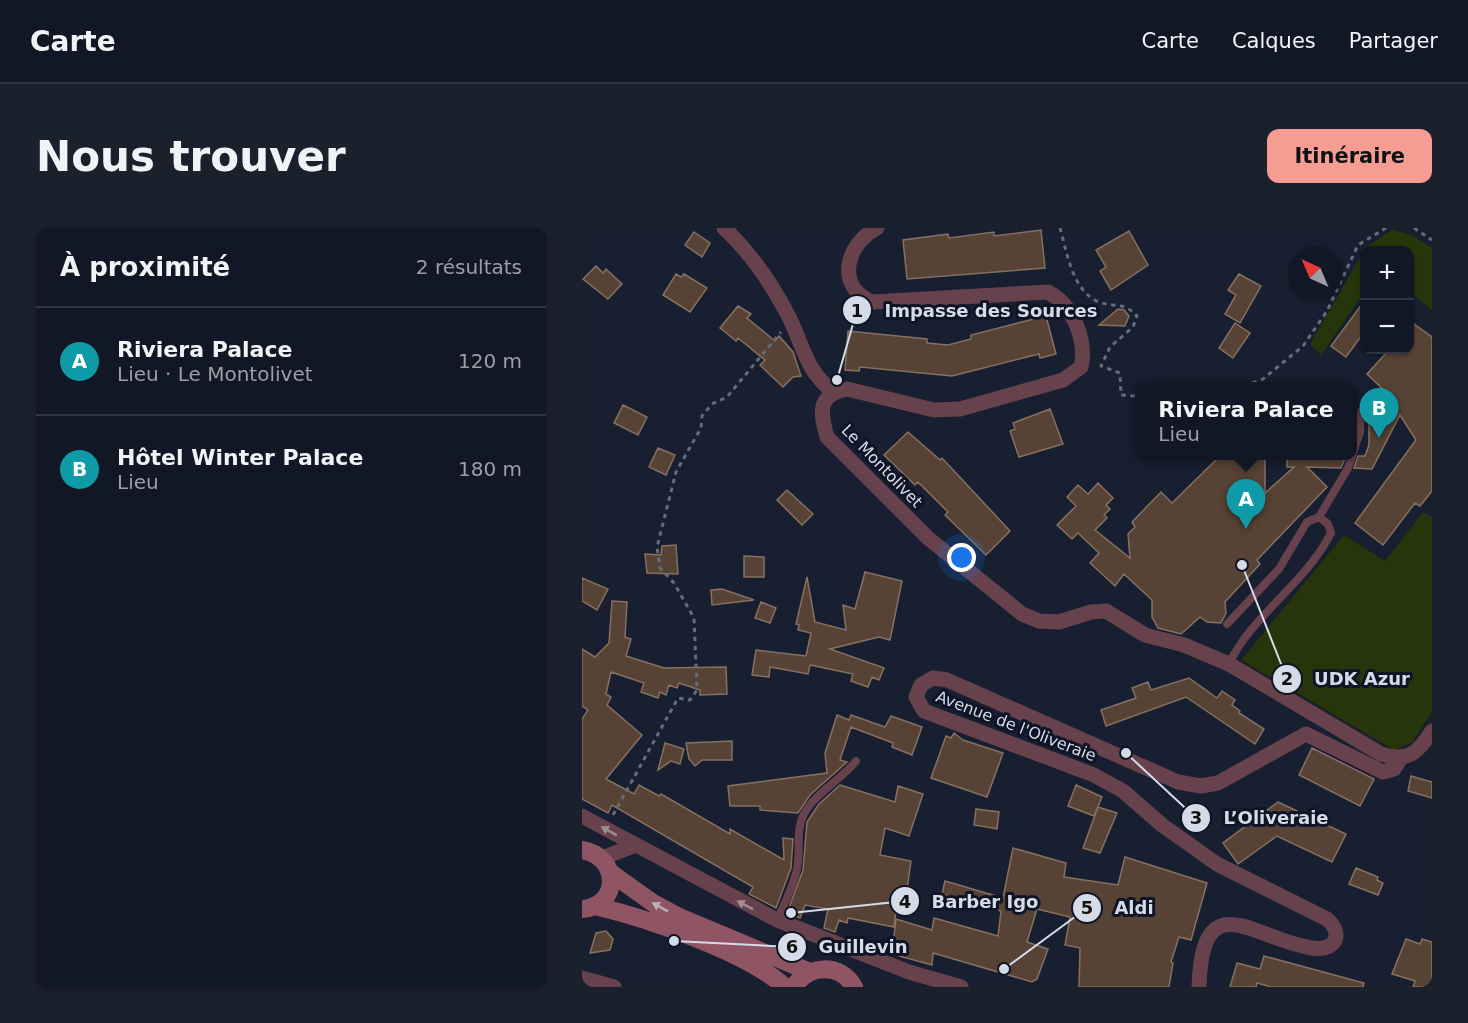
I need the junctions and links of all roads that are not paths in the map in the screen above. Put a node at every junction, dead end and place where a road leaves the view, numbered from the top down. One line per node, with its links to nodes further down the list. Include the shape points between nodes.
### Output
1 (724, 228): 3 (street, via 767,276 808,366)
2 (877, 228): 3 (street, via 856,244 851,258 850,286 858,296 872,302 1048,292 1062,299 1070,309 1085,352 1081,367 1063,380 960,409 934,410 847,388)
3 (832, 392): 9 (street, Le Montolivet, via 824,402 821,416 827,437 928,538 1022,614 1039,621 1059,622 1106,611 1145,635 1184,645)
4 (1360, 411): 5 (lane)
5 (1357, 438)
6 (1350, 460): 7 (lane)
7 (1319, 517): 8 (lane, via 1307,522 1279,569); 9 (lane, via 1328,524 1330,533 1323,548 1238,644)
8 (1227, 624)
9 (1229, 664): 11 (street, Le Montolivet, via 1372,749)
10 (1432, 731): 11 (street, via 1421,747)
11 (1401, 759): 27 (street, Avenue de l'Oliveraie, via 1394,769 1383,772 1306,734 1232,778 1202,786 1178,782 947,680 933,678 921,685 916,697 924,711 1094,775 1123,791 1217,864 1327,919 1336,930 1337,937 1331,945 1321,950 1242,924 1227,924 1205,941)
12 (856, 761): 18 (lane, via 804,814 798,866)
13 (582, 816): 14 (street, one-way to 13)
14 (636, 845): 16 (street); 18 (street, one-way to 14)
15 (582, 849): 16 (street)
16 (606, 865): 17 (street, via 610,888); 20 (street, one-way to 16, via 677,916 653,903)
17 (588, 907): 24 (street, via 630,914 684,935 770,973)
18 (777, 920): 19 (street)
19 (856, 953): 22 (street); 26 (street)
20 (810, 972): 22 (street, via 834,970); 25 (street)
21 (582, 978): 23 (street)
22 (849, 981)
23 (614, 987)
24 (785, 987)
25 (794, 987)
26 (961, 987)
27 (1199, 987)

